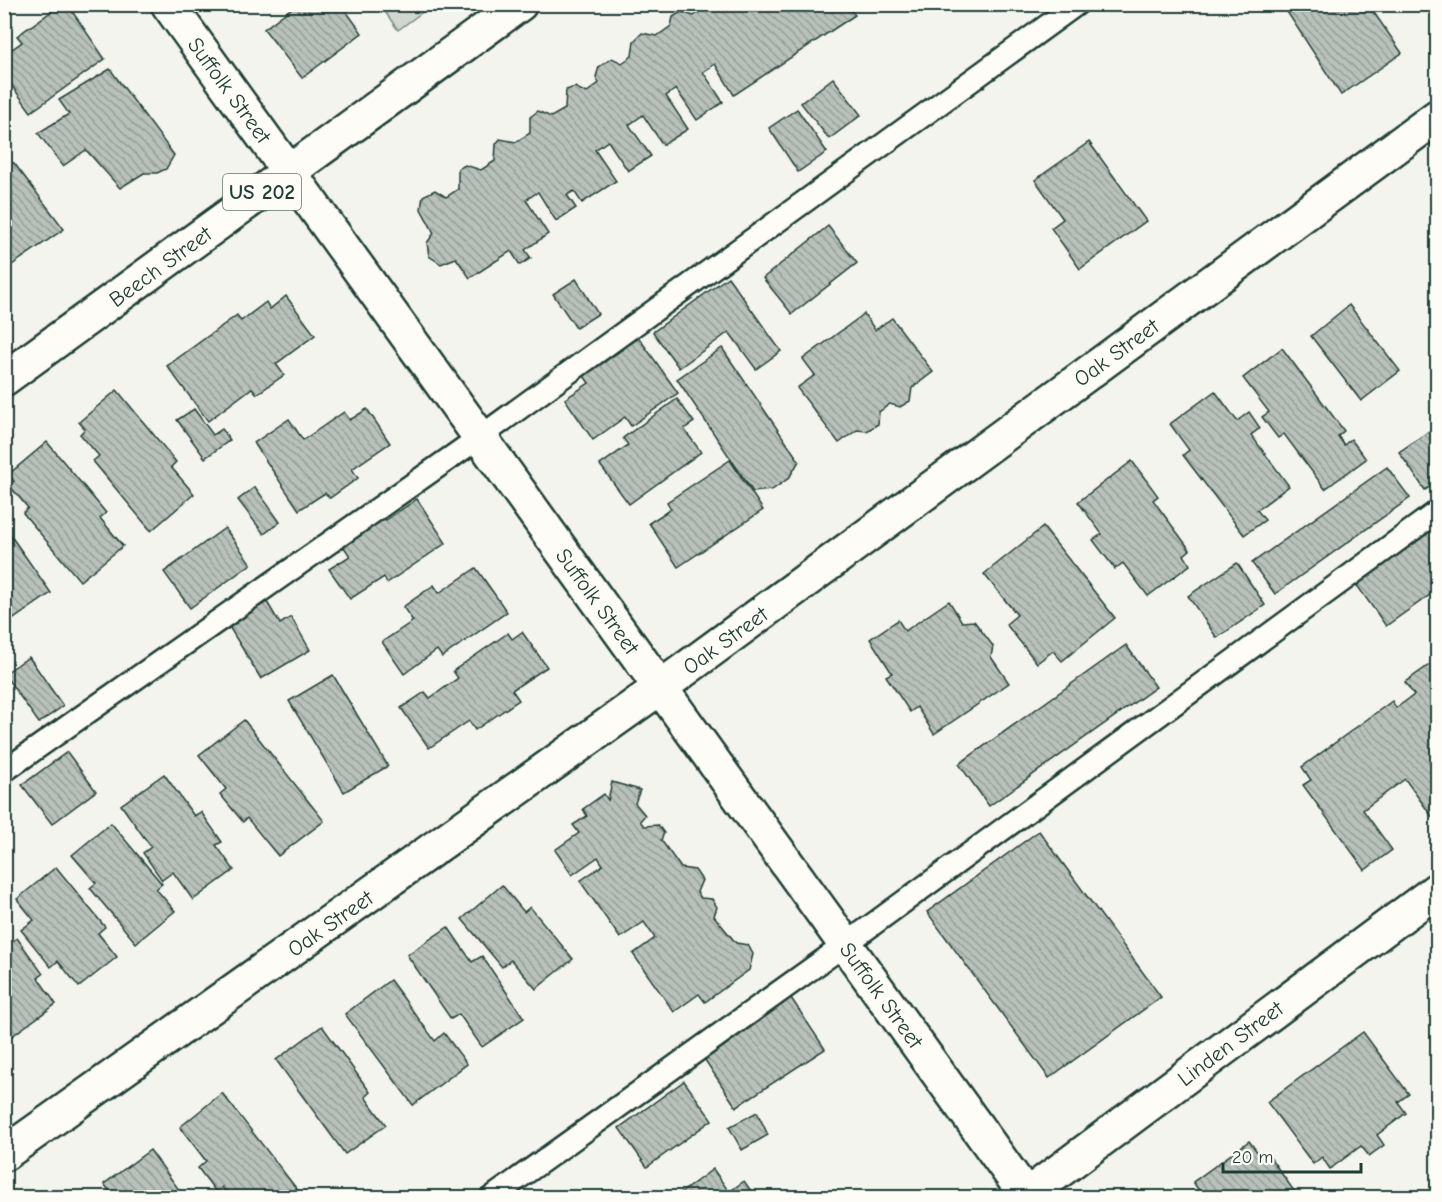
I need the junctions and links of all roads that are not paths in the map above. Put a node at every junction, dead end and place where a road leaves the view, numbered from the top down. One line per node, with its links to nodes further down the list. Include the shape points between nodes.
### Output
1 (168, 4): 5 (street, Suffolk Street)
2 (520, 4): 5 (street, Beech Street / US 202)
3 (1077, 4): 7 (lane)
4 (1437, 116): 9 (street, Oak Street)
5 (289, 172): 6 (street, Beech Street / US 202); 7 (street, Suffolk Street)
6 (4, 379)
7 (480, 437): 9 (street, Suffolk Street); 10 (lane)
8 (1437, 511): 12 (lane)
9 (661, 687): 12 (street, Suffolk Street); 13 (street, Oak Street)
10 (4, 771)
11 (1437, 888): 15 (street, Linden Street)
12 (846, 944): 14 (lane); 15 (street, Suffolk Street)
13 (4, 1154)
14 (491, 1197)
15 (1026, 1197)

